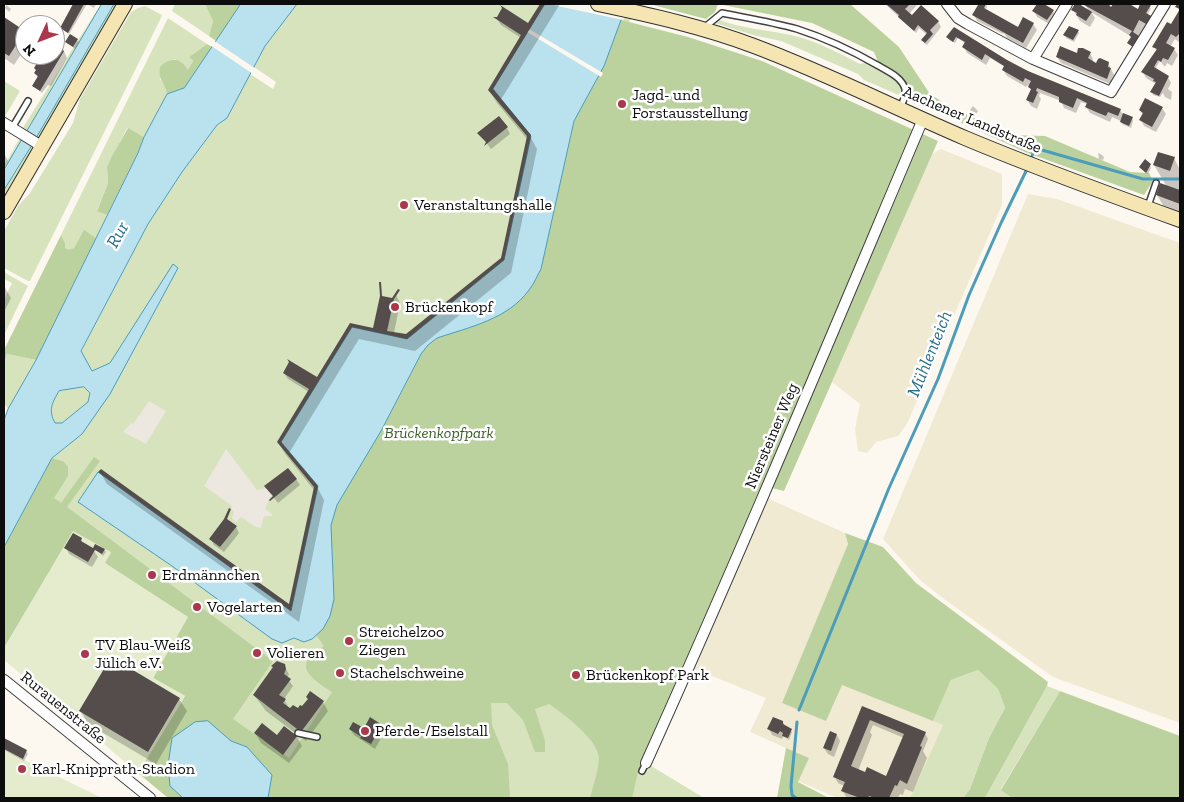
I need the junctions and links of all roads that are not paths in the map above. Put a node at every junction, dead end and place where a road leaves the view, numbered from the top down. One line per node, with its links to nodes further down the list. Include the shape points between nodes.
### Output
1 (125, 4): 12 (main road)
2 (598, 4): 6 (main road, Aachener Landstraße)
3 (1067, 4): 7 (street)
4 (1165, 4): 7 (street, via 1112,92)
5 (952, 6): 7 (street, via 968,24)
6 (703, 29): 9 (main road, Aachener Landstraße, via 753,45); 9 (lane, via 722,13 826,39 855,52 900,81 905,89 905,98)
7 (1033, 59)
8 (28, 101): 11 (lane)
9 (900, 108): 10 (main road, Aachener Landstraße)
10 (923, 119): 14 (main road, Aachener Landstraße, via 1036,167); 20 (street, Niersteiner Weg)
11 (8, 125): 12 (street)
12 (40, 145): 15 (main road)
13 (1156, 183): 14 (lane)
14 (1148, 208): 16 (main road, Aachener Landstraße)
15 (4, 212)
16 (1180, 220)
17 (4, 680): 21 (street, Rurauenstraße)
18 (298, 733): 19 (lane)
19 (316, 737)
20 (644, 767)
21 (150, 798)

